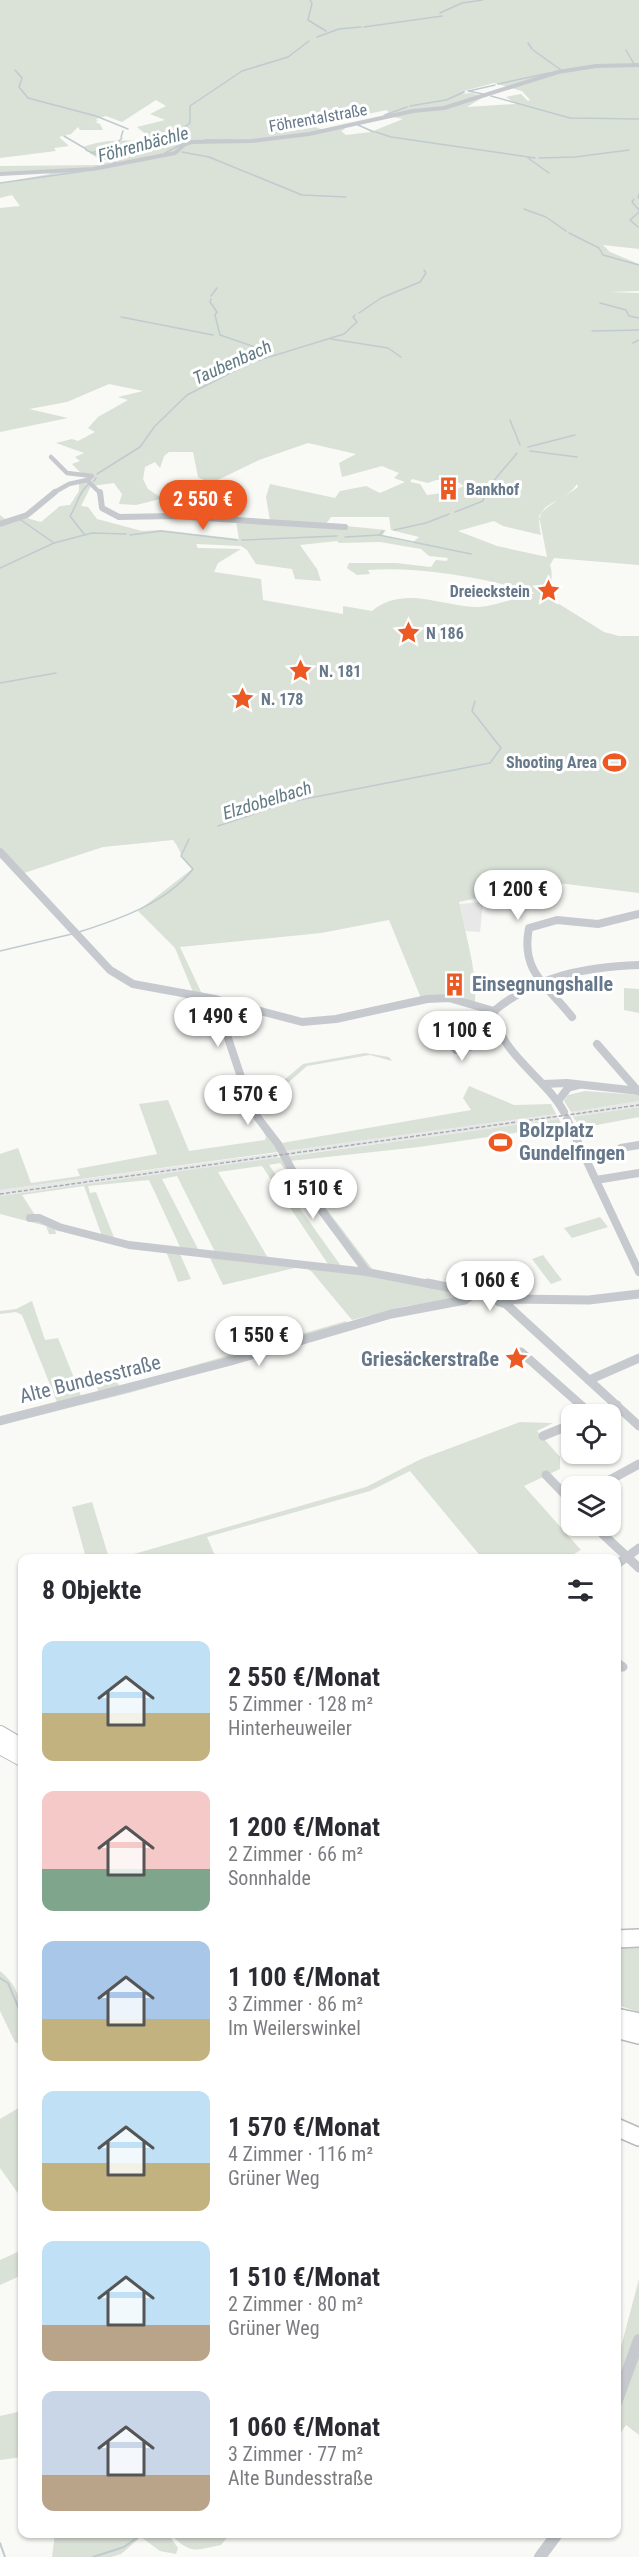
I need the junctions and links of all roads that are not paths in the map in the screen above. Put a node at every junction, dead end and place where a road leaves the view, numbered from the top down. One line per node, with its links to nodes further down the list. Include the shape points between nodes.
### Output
1 (639, 65): 2 (street, Föhrentalstraße, via 558,72 444,108 309,134 252,141 192,142 175,153)
2 (109, 166): 3 (street, Föhrentalstraße, via 83,171)
3 (0, 174)
4 (51, 458): 5 (street, via 67,473 92,476)
5 (87, 480): 6 (street, via 55,490 35,510); 7 (street, via 99,492 102,508 119,518 174,516)
6 (0, 524)
7 (345, 527)
8 (0, 852): 12 (street, via 120,977 152,988)
9 (639, 914): 11 (street, via 598,924 557,920 531,926 528,961)
10 (639, 964): 11 (street, via 587,969)
11 (542, 983): 13 (street); 14 (street)
12 (215, 999): 13 (street, via 302,1022 336,1019 427,999 449,998); 29 (street, via 258,1118)
13 (494, 1011): 17 (street, via 494,1022)
14 (572, 1017)
15 (464, 1029): 19 (street)
16 (429, 1031): 19 (street, via 439,1029 456,1050)
17 (503, 1038): 19 (street); 21 (street)
18 (597, 1044): 22 (street)
19 (477, 1045)
20 (579, 1085): 21 (street); 22 (street); 23 (street, via 568,1089)
21 (545, 1086): 23 (street)
22 (639, 1091)
23 (562, 1109): 27 (street)
24 (639, 1145): 25 (street)
25 (621, 1148)
26 (639, 1173): 27 (street)
27 (596, 1180): 30 (street)
28 (30, 1218): 29 (street, via 129,1245)
29 (368, 1272): 31 (street)
30 (639, 1272)
31 (472, 1293): 33 (street, via 496,1297 499,1302); 40 (street, Alte Bundesstraße, via 465,1300 391,1314 231,1361)
32 (639, 1294): 33 (street, via 589,1300)
33 (510, 1301): 36 (street)
34 (521, 1352): 37 (street)
35 (639, 1358): 36 (street)
36 (589, 1380): 38 (street)
37 (580, 1404)
38 (616, 1404)
39 (621, 1409): 41 (street)
40 (2, 1420)
41 (639, 1426)
42 (561, 1429): 43 (street)
43 (543, 1436)
44 (639, 1464): 46 (street)
45 (546, 1475): 47 (street)
46 (617, 1476)
47 (561, 1491)
48 (604, 1536): 50 (street)
49 (639, 1548): 50 (street)
50 (626, 1559): 51 (street); 52 (street)
51 (621, 1562)
52 (639, 1568)
53 (0, 1733): 54 (highway)
54 (18, 1744)
55 (0, 1747): 56 (highway)
56 (18, 1757)
57 (639, 1938): 58 (highway)
58 (621, 1940)
59 (621, 2018): 60 (highway)
60 (639, 2022)
61 (621, 2030): 62 (highway)
62 (639, 2035)
63 (621, 2129): 64 (highway)
64 (639, 2137)
65 (639, 2340): 66 (street)
66 (621, 2389)
67 (554, 2538): 68 (street)
68 (540, 2557)

